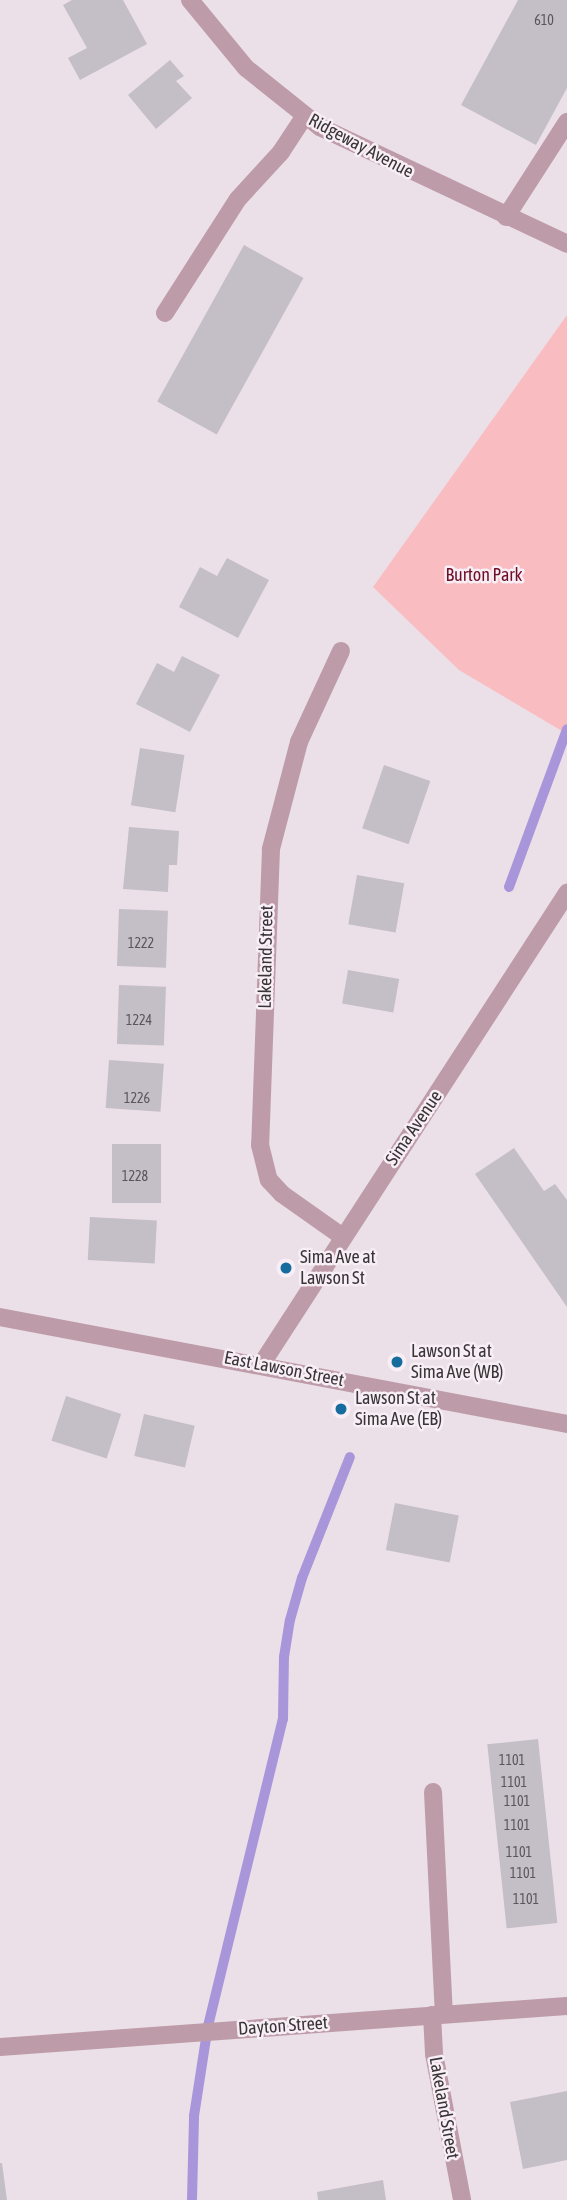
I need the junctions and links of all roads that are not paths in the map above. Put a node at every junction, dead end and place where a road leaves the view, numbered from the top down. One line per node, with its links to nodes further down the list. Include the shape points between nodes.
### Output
1 (190, 0): 2 (street, Ridgeway Avenue, via 246,68)
2 (304, 117): 4 (street, Ridgeway Avenue); 6 (street, via 281,152 238,199)
3 (567, 122): 4 (street)
4 (506, 217): 5 (street, Ridgeway Avenue)
5 (567, 244)
6 (165, 313)
7 (341, 651): 9 (street, Lakeland Street, via 299,742 271,849 260,1145 269,1180)
8 (567, 892): 9 (street, Sima Avenue)
9 (343, 1237): 11 (street, Sima Avenue)
10 (0, 1317): 11 (street, East Lawson Street)
11 (261, 1365): 12 (street, East Lawson Street)
12 (567, 1424)
13 (433, 1792): 15 (street, Lakeland Street)
14 (567, 2006): 15 (street, Dayton Street)
15 (438, 2015): 16 (street, Dayton Street); 17 (street, Lakeland Street, via 434,2054)
16 (0, 2047)
17 (461, 2200)

